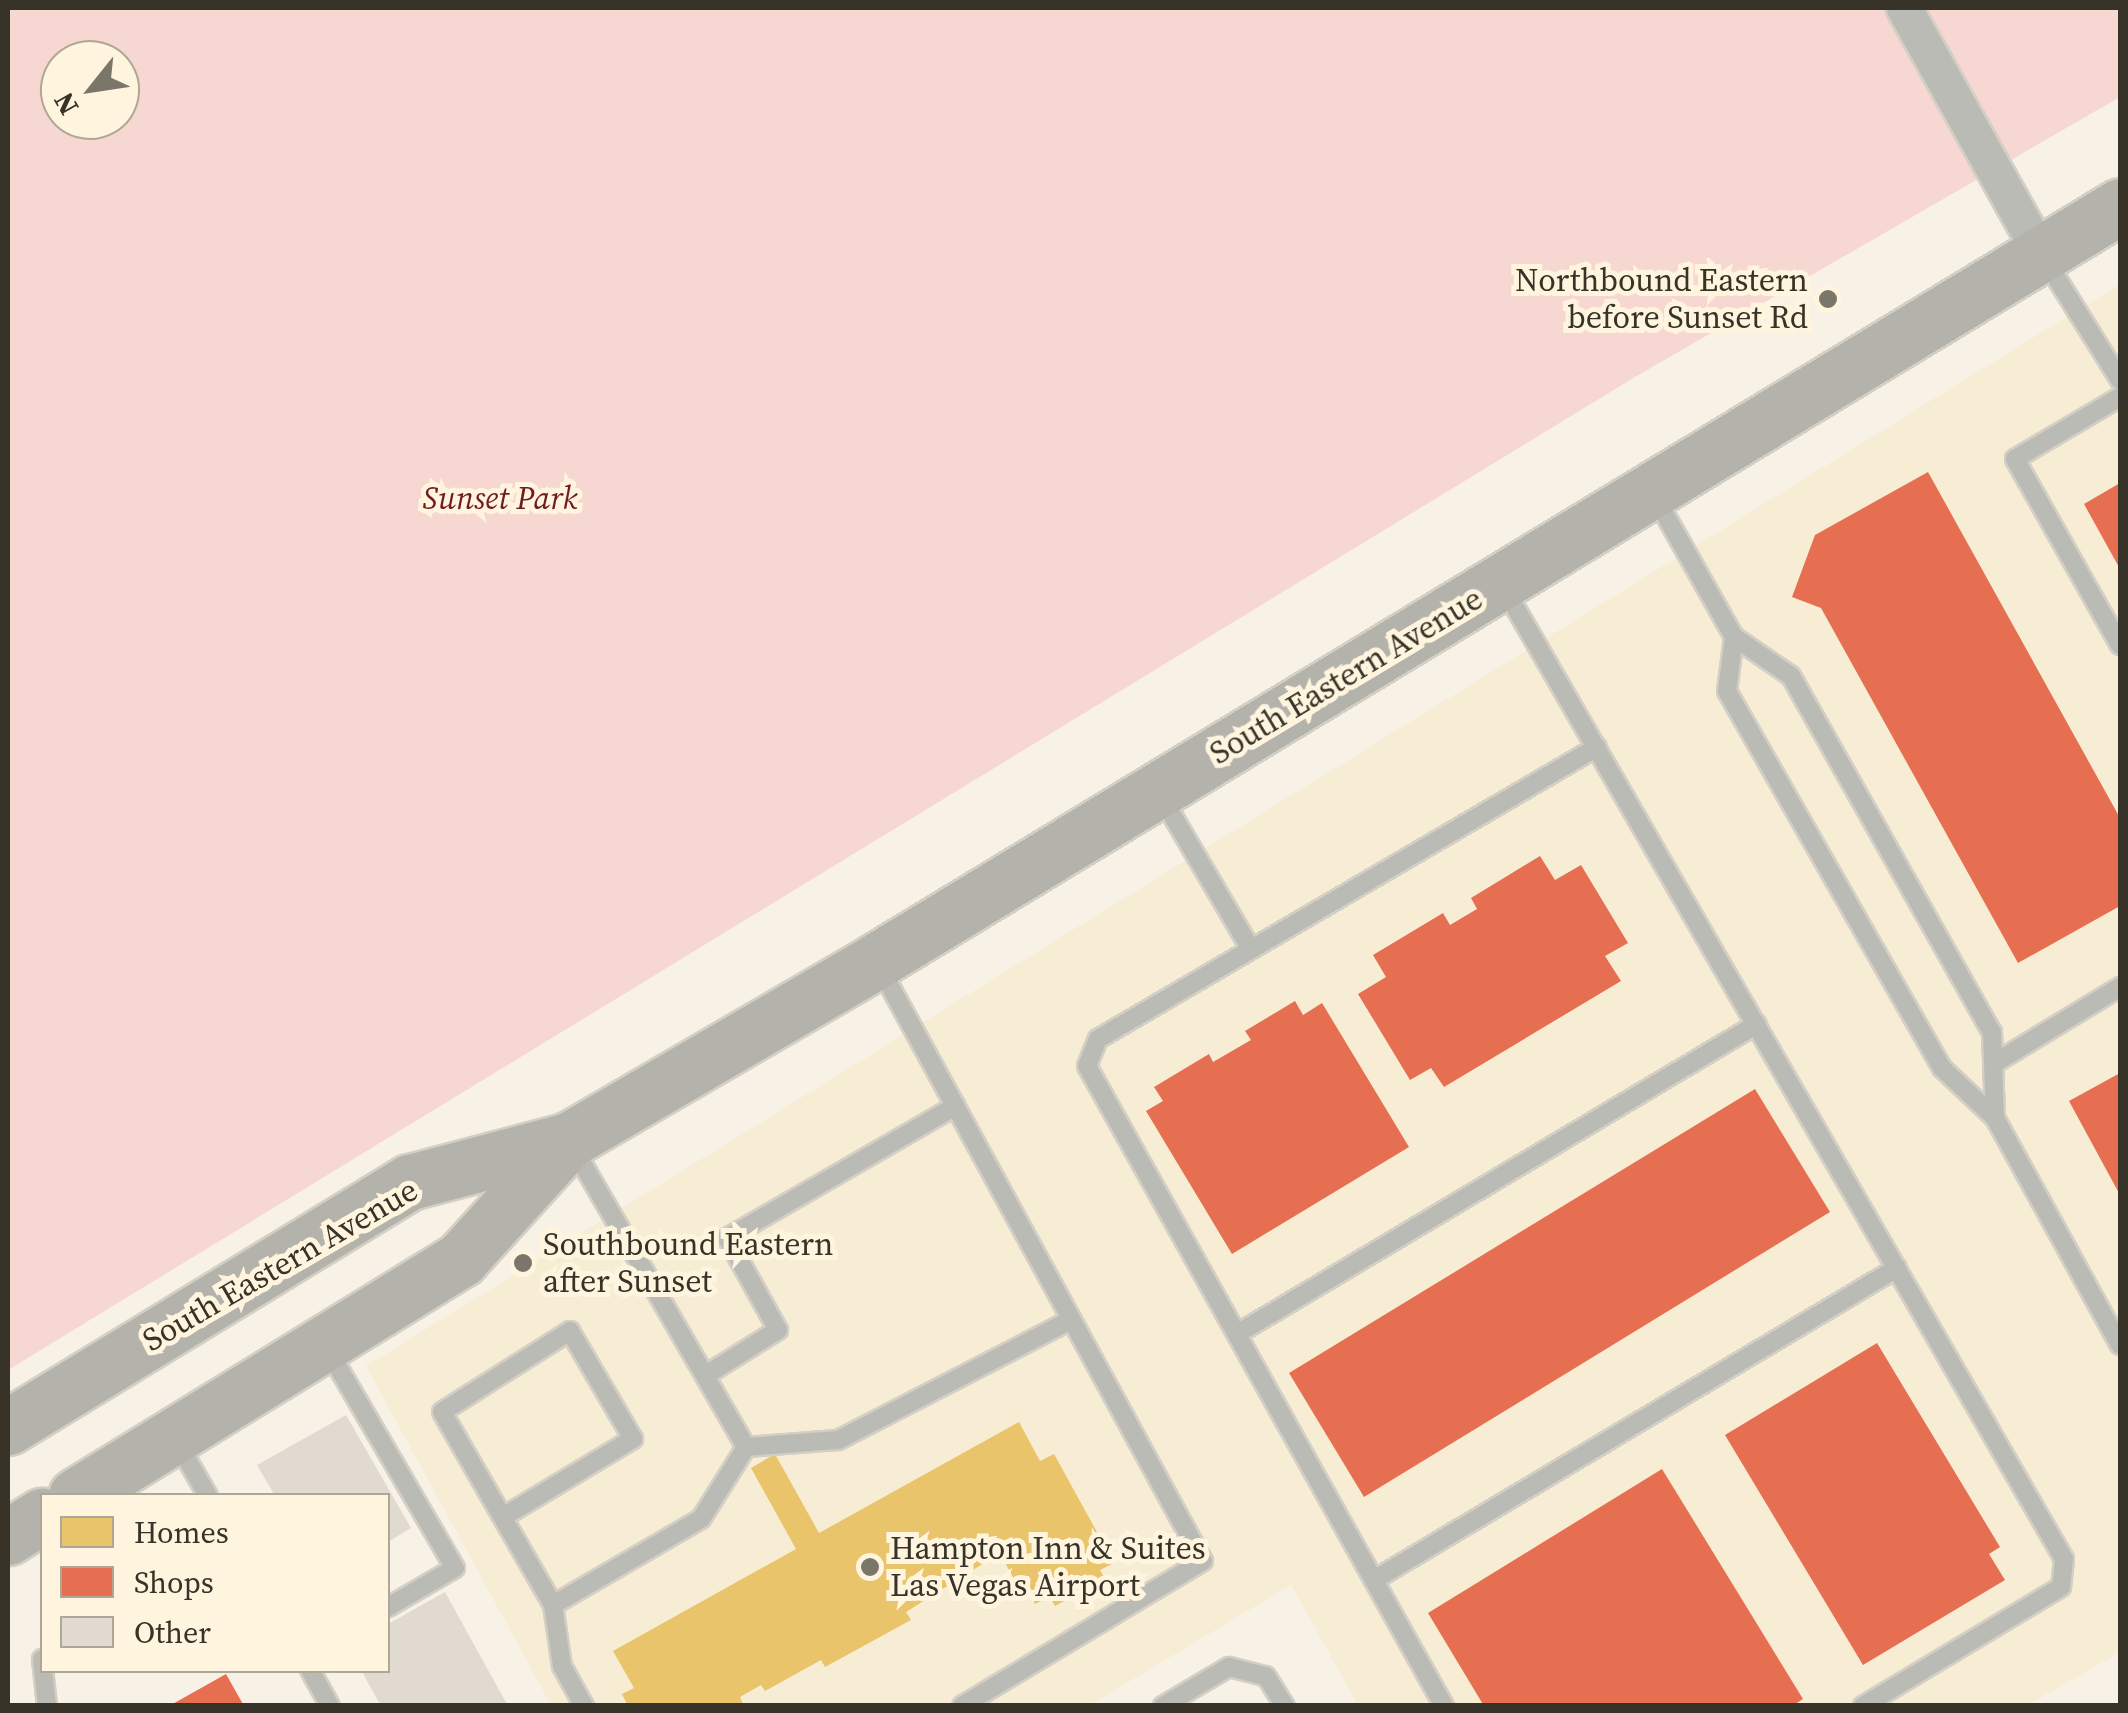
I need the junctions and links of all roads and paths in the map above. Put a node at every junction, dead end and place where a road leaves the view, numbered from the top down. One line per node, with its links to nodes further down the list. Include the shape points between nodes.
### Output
1 (1904, 8): 3 (street)
2 (2120, 206): 3 (main road, South Eastern Avenue)
3 (2042, 254): 4 (lane); 6 (main road, South Eastern Avenue)
4 (2120, 380)
5 (2120, 397): 9 (lane, via 2015,458)
6 (1652, 490): 7 (main road, South Eastern Avenue); 8 (lane)
7 (1501, 582): 10 (lane); 11 (main road, South Eastern Avenue)
8 (1734, 637): 16 (lane, via 1792,676 1992,1032); 18 (lane, via 1727,691 1942,1068)
9 (2120, 646)
10 (1597, 747): 12 (lane); 15 (lane)
11 (1158, 790): 12 (lane); 13 (main road, South Eastern Avenue)
12 (1249, 946): 22 (lane, via 1098,1039 1087,1066)
13 (876, 962): 17 (lane); 19 (main road, South Eastern Avenue)
14 (2120, 987): 16 (lane)
15 (1757, 1024): 20 (lane); 22 (lane)
16 (1993, 1064): 18 (lane)
17 (956, 1106): 21 (lane); 25 (lane, via 727,1238 778,1330)
18 (1995, 1118): 24 (lane)
19 (568, 1140): 23 (main road, South Eastern Avenue, via 461,1258); 25 (lane); 26 (main road, South Eastern Avenue, via 410,1182)
20 (1897, 1268): 34 (lane); 46 (lane, via 2064,1559 2061,1587)
21 (1070, 1320): 28 (lane, via 838,1440); 42 (lane, via 1203,1561)
22 (1236, 1334): 34 (lane)
23 (324, 1344): 27 (main road, South Eastern Avenue); 36 (lane, via 455,1568)
24 (2120, 1344)
25 (706, 1375): 28 (lane)
26 (8, 1428)
27 (174, 1437): 29 (main road, South Eastern Avenue); 30 (lane)
28 (746, 1447): 35 (lane, via 701,1519)
29 (81, 1493)
30 (206, 1493)
31 (40, 1517): 33 (main road)
32 (503, 1517): 32 (lane, via 442,1412 570,1331 633,1439); 35 (lane)
33 (8, 1536)
34 (1374, 1580): 45 (lane)
35 (553, 1605): 41 (lane, via 562,1666)
36 (390, 1606)
37 (43, 1673): 39 (lane)
38 (312, 1673): 40 (lane)
39 (47, 1706)
40 (330, 1706)
41 (584, 1706)
42 (962, 1706)
43 (1163, 1706): 44 (lane, via 1228,1667 1266,1676)
44 (1285, 1706)
45 (1444, 1706)
46 (1864, 1706)

